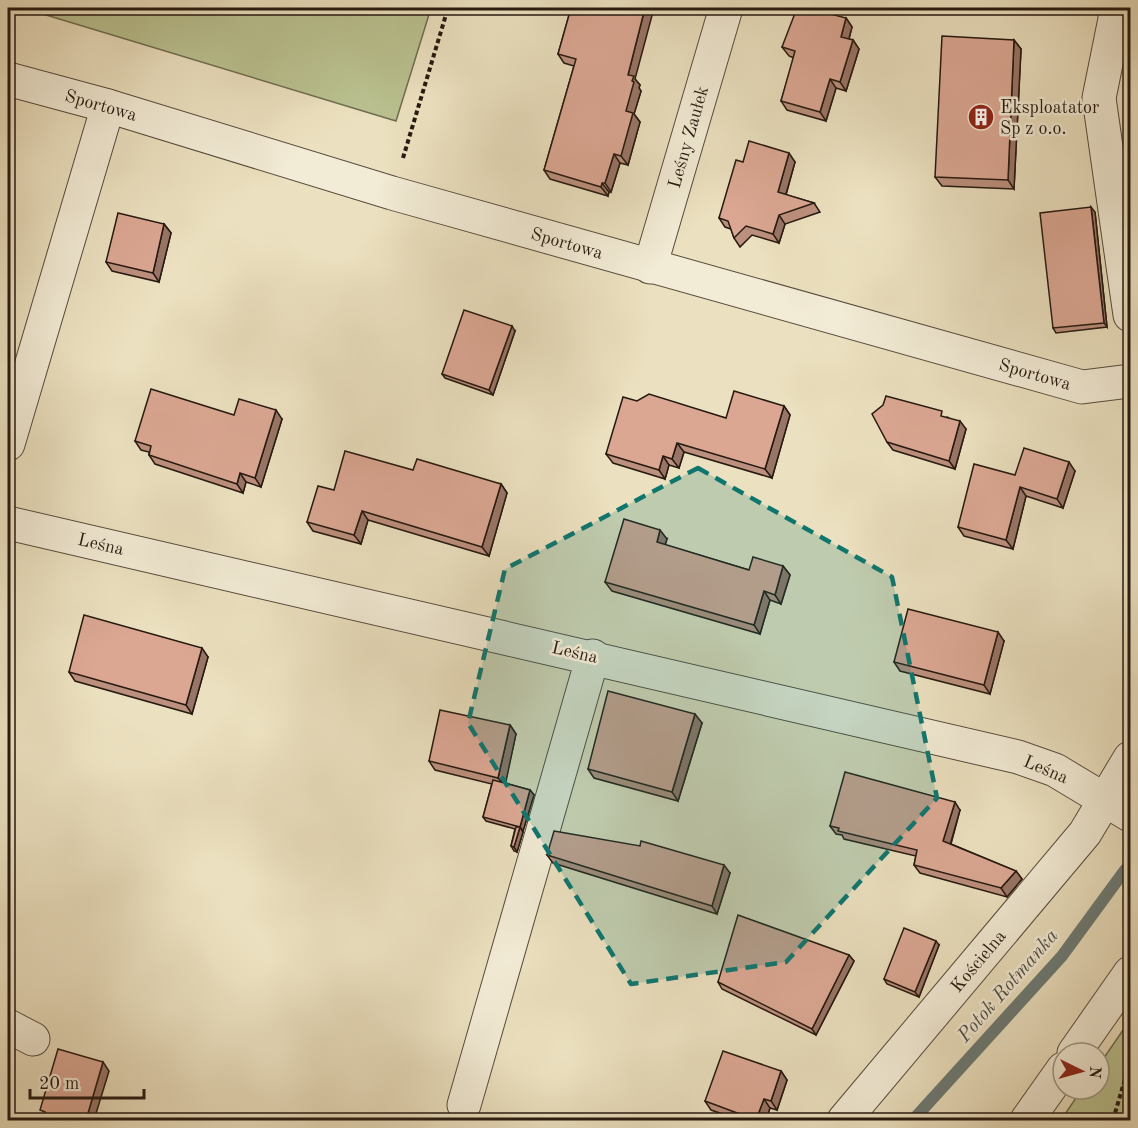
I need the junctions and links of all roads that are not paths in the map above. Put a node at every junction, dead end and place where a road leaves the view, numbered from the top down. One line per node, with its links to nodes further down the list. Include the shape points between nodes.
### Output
1 (726, 8): 5 (street, Leśny Zaułek)
2 (1115, 8): 6 (street, via 1099,98)
3 (8, 79): 4 (street, Sportowa)
4 (108, 106): 5 (street, Sportowa, via 392,194); 8 (street)
5 (650, 267): 7 (street, Sportowa, via 1082,387)
6 (1131, 315)
7 (1131, 381)
8 (8, 444)
9 (8, 523): 10 (street, Leśna)
10 (593, 656): 12 (street, Leśna, via 1018,757 1055,770); 16 (street)
11 (1131, 758): 12 (street)
12 (1118, 807): 17 (street, Kościelna, via 1085,833)
13 (1131, 973): 14 (street)
14 (1083, 1041)
15 (1051, 1086): 18 (street)
16 (464, 1106)
17 (844, 1120)
18 (1027, 1120)

